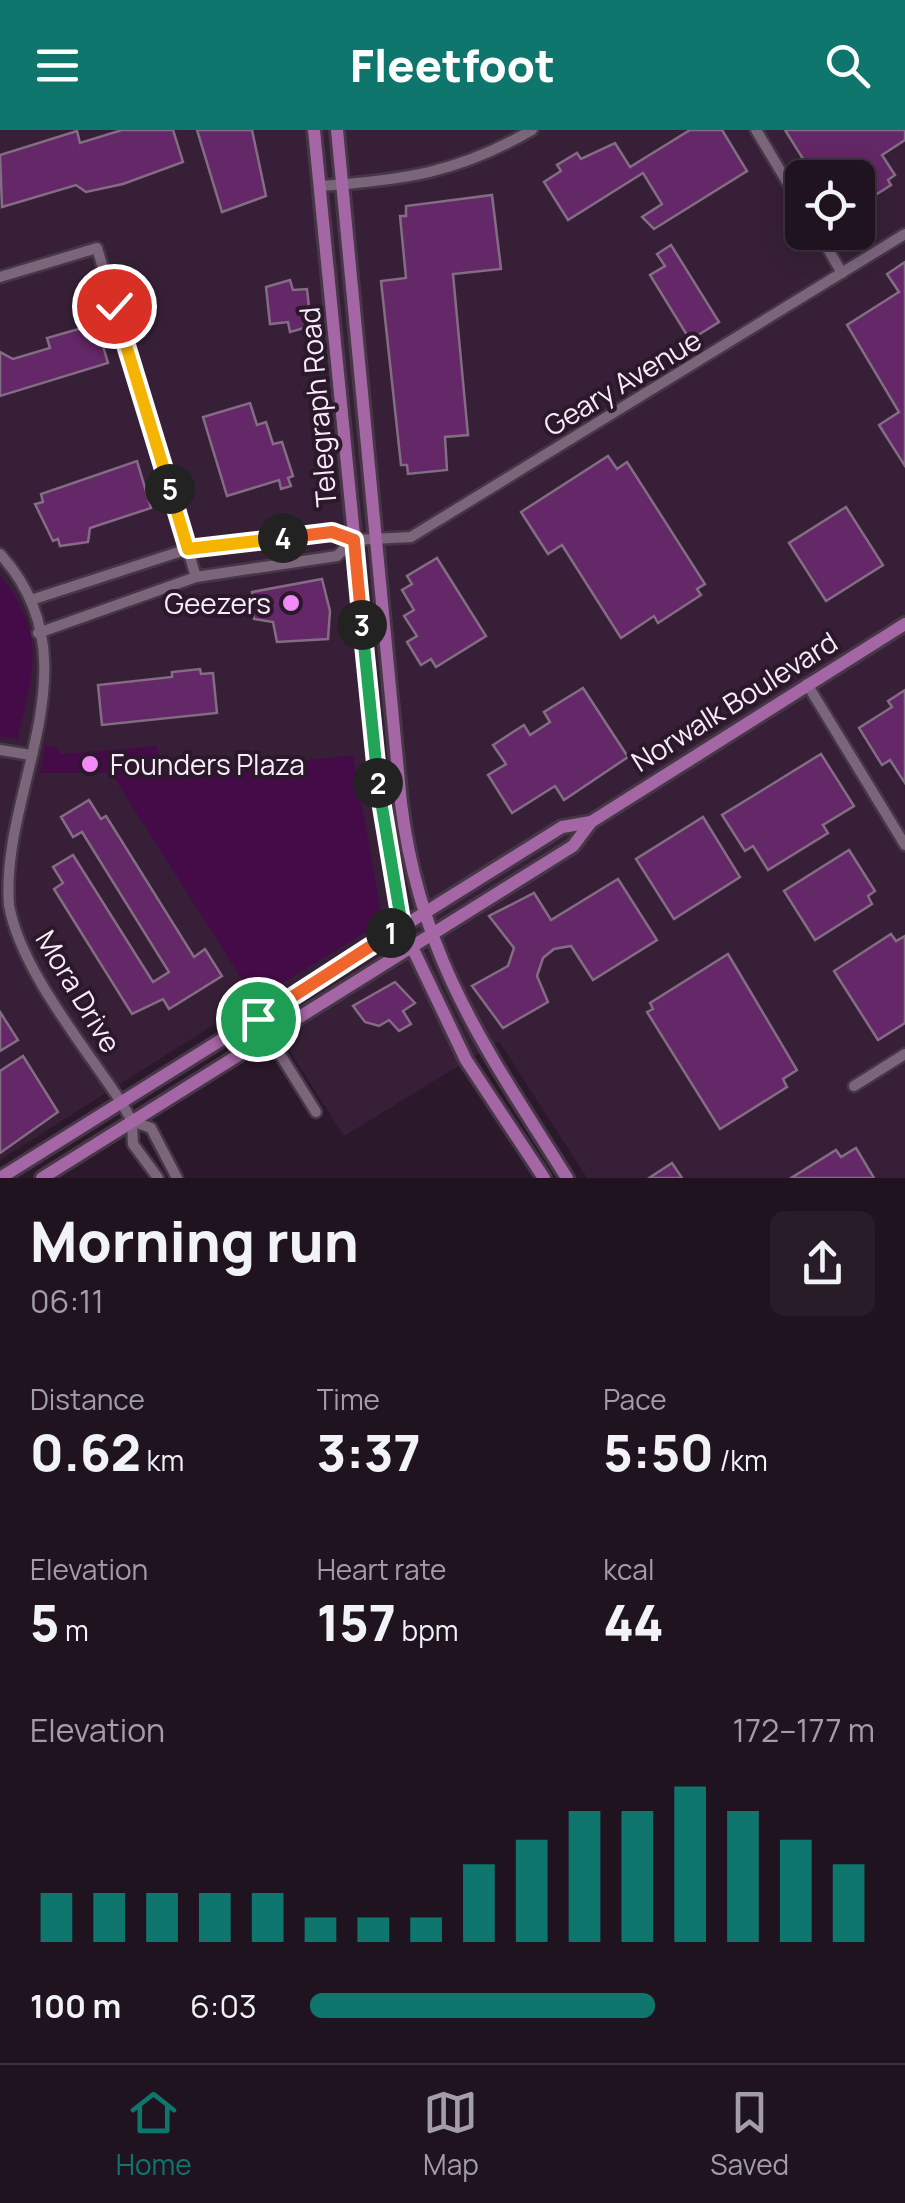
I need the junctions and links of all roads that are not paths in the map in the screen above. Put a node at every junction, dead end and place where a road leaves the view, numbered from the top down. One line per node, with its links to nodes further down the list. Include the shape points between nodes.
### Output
1 (314, 130): 7 (main road, Telegraph Road)
2 (337, 130): 6 (main road, Telegraph Road)
3 (532, 130): 6 (street, via 446,171)
4 (756, 130): 5 (street)
5 (785, 179)
6 (342, 184): 7 (street); 12 (main road, Telegraph Road)
7 (320, 186): 13 (main road, Telegraph Road)
8 (905, 234): 10 (street, Geary Avenue)
9 (829, 250): 10 (street)
10 (842, 273): 12 (street, Geary Avenue, via 411,538)
11 (0, 277): 14 (street, via 97,248)
12 (376, 539): 13 (street, Geary Avenue); 25 (main road, Telegraph Road, via 406,839)
13 (354, 540): 14 (street, via 332,532); 16 (street, via 338,556); 26 (main road, Telegraph Road, via 381,809)
14 (188, 549): 16 (street); 17 (street)
15 (0, 554): 17 (street, Mora Drive)
16 (196, 577): 19 (street)
17 (31, 600): 19 (street, Mora Drive)
18 (905, 624): 20 (main road, Norwalk Boulevard)
19 (38, 633): 22 (street, Mora Drive, via 40,696)
20 (807, 684): 23 (main road, Norwalk Boulevard); 24 (street)
21 (0, 750): 22 (street)
22 (31, 755): 32 (street, Mora Drive, via 7,858 9,906 26,954)
23 (591, 822): 25 (main road, Norwalk Boulevard, via 562,828); 27 (main road, Norwalk Boulevard, via 573,846)
24 (905, 845)
25 (423, 912): 26 (main road, Norwalk Boulevard); 27 (main road, Telegraph Road)
26 (402, 926): 28 (main road, Telegraph Road); 32 (main road, Norwalk Boulevard)
27 (432, 934): 28 (main road, Norwalk Boulevard); 40 (main road, Telegraph Road, via 456,997)
28 (411, 947): 29 (main road, Norwalk Boulevard); 39 (main road, Telegraph Road, via 466,1060)
29 (268, 1035): 33 (street); 34 (main road, Norwalk Boulevard)
30 (905, 1054): 31 (street)
31 (854, 1086)
32 (121, 1102): 34 (street, Mora Drive); 36 (main road, Norwalk Boulevard)
33 (316, 1112)
34 (132, 1121): 35 (street, via 151,1128); 37 (main road, Norwalk Boulevard); 38 (street, via 132,1144)
35 (175, 1174): 38 (street)
36 (0, 1178)
37 (42, 1178)
38 (160, 1178)
39 (544, 1178)
40 (568, 1178)

